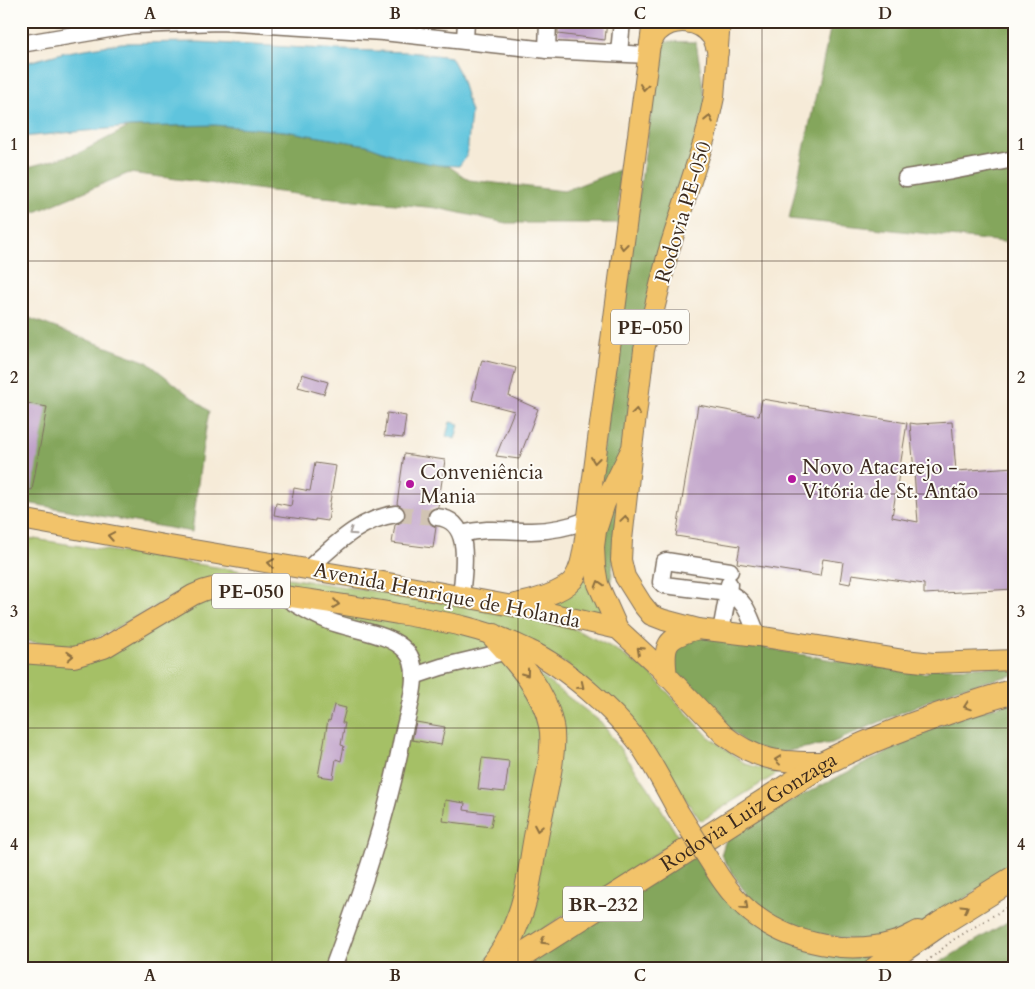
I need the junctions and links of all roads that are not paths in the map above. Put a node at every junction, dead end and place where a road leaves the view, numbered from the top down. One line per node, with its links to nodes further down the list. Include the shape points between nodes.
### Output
1 (466, 21): 10 (street)
2 (548, 21): 12 (street)
3 (622, 21): 15 (street)
4 (653, 21): 13 (main road, Rodovia PE-050 / PE-050)
5 (720, 21): 14 (main road, Rodovia PE-050 / PE-050)
6 (220, 22): 7 (street); 8 (street)
7 (133, 23): 11 (street)
8 (301, 24): 9 (street)
9 (383, 27): 10 (street)
10 (465, 40): 12 (street)
11 (21, 44)
12 (547, 50): 15 (street)
13 (649, 50): 14 (main road, via 658,32 672,23 687,22 702,27 713,38); 15 (street); 22 (main road, Rodovia PE-050 / PE-050, one-way to 22)
14 (718, 52): 18 (main road, Rodovia PE-050 / PE-050, one-way to 14, via 644,350 668,252 706,134 714,97)
15 (619, 53)
16 (1014, 159): 17 (street)
17 (906, 178)
18 (632, 448): 29 (main road, Rodovia PE-050 / PE-050, one-way to 18, via 598,584 594,547 605,503); 30 (main road, one-way to 18, via 651,615 625,577 621,560 622,540)
19 (396, 514): 24 (street, one-way to 24, via 373,519 356,528)
20 (437, 517): 23 (street, via 450,521)
21 (21, 519): 24 (main road, Avenida Henrique de Holanda / PE-050, one-way to 21)
22 (587, 520): 23 (street, via 566,528 480,529); 28 (main road, Rodovia PE-050 / PE-050, via 580,566 572,581 542,597)
23 (461, 534): 27 (street, via 464,556)
24 (308, 569): 27 (main road, Avenida Henrique de Holanda / PE-050)
25 (728, 593): 25 (street, via 731,566 664,562 661,582 664,585); 31 (street); 32 (street, via 738,597 744,605)
26 (282, 596): 33 (main road, Avenida Henrique de Holanda / PE-050, one-way to 33, via 465,626); 34 (main road, Avenida Henrique de Holanda / PE-050, one-way to 26, via 74,656 99,650 181,601 210,588 230,587); 36 (street, via 316,616 399,646 412,660)
27 (461, 596): 28 (main road, Avenida Henrique de Holanda / PE-050)
28 (508, 605): 29 (main road, Avenida Henrique de Holanda / PE-050)
29 (618, 629): 37 (main road, PE-050, one-way to 29)
30 (698, 629): 31 (main road); 37 (main road, via 680,634 667,646)
31 (721, 631): 32 (main road)
32 (758, 636): 35 (main road, via 933,663)
33 (501, 644): 36 (street); 41 (main road, Avenida Henrique de Holanda / PE-050, one-way to 41, bridge, via 507,640 560,668 620,721 657,772 714,868 731,892 756,916 785,932 836,947 895,942); 43 (highway, one-way to 43, via 538,693 549,718 553,741 519,917)
34 (21, 653)
35 (1014, 660)
36 (414, 676): 42 (street, via 387,810)
37 (667, 677): 39 (main road, PE-050, one-way to 37, via 773,760 751,753 724,735)
38 (1014, 690): 39 (highway, Rodovia Luiz Gonzaga / BR-232, one-way to 39, via 856,747)
39 (826, 762): 44 (highway, Rodovia Luiz Gonzaga / BR-232, one-way to 44)
40 (1014, 878): 41 (highway, one-way to 40)
41 (940, 924): 45 (highway)
42 (333, 968)
43 (490, 968)
44 (502, 968)
45 (877, 968)

